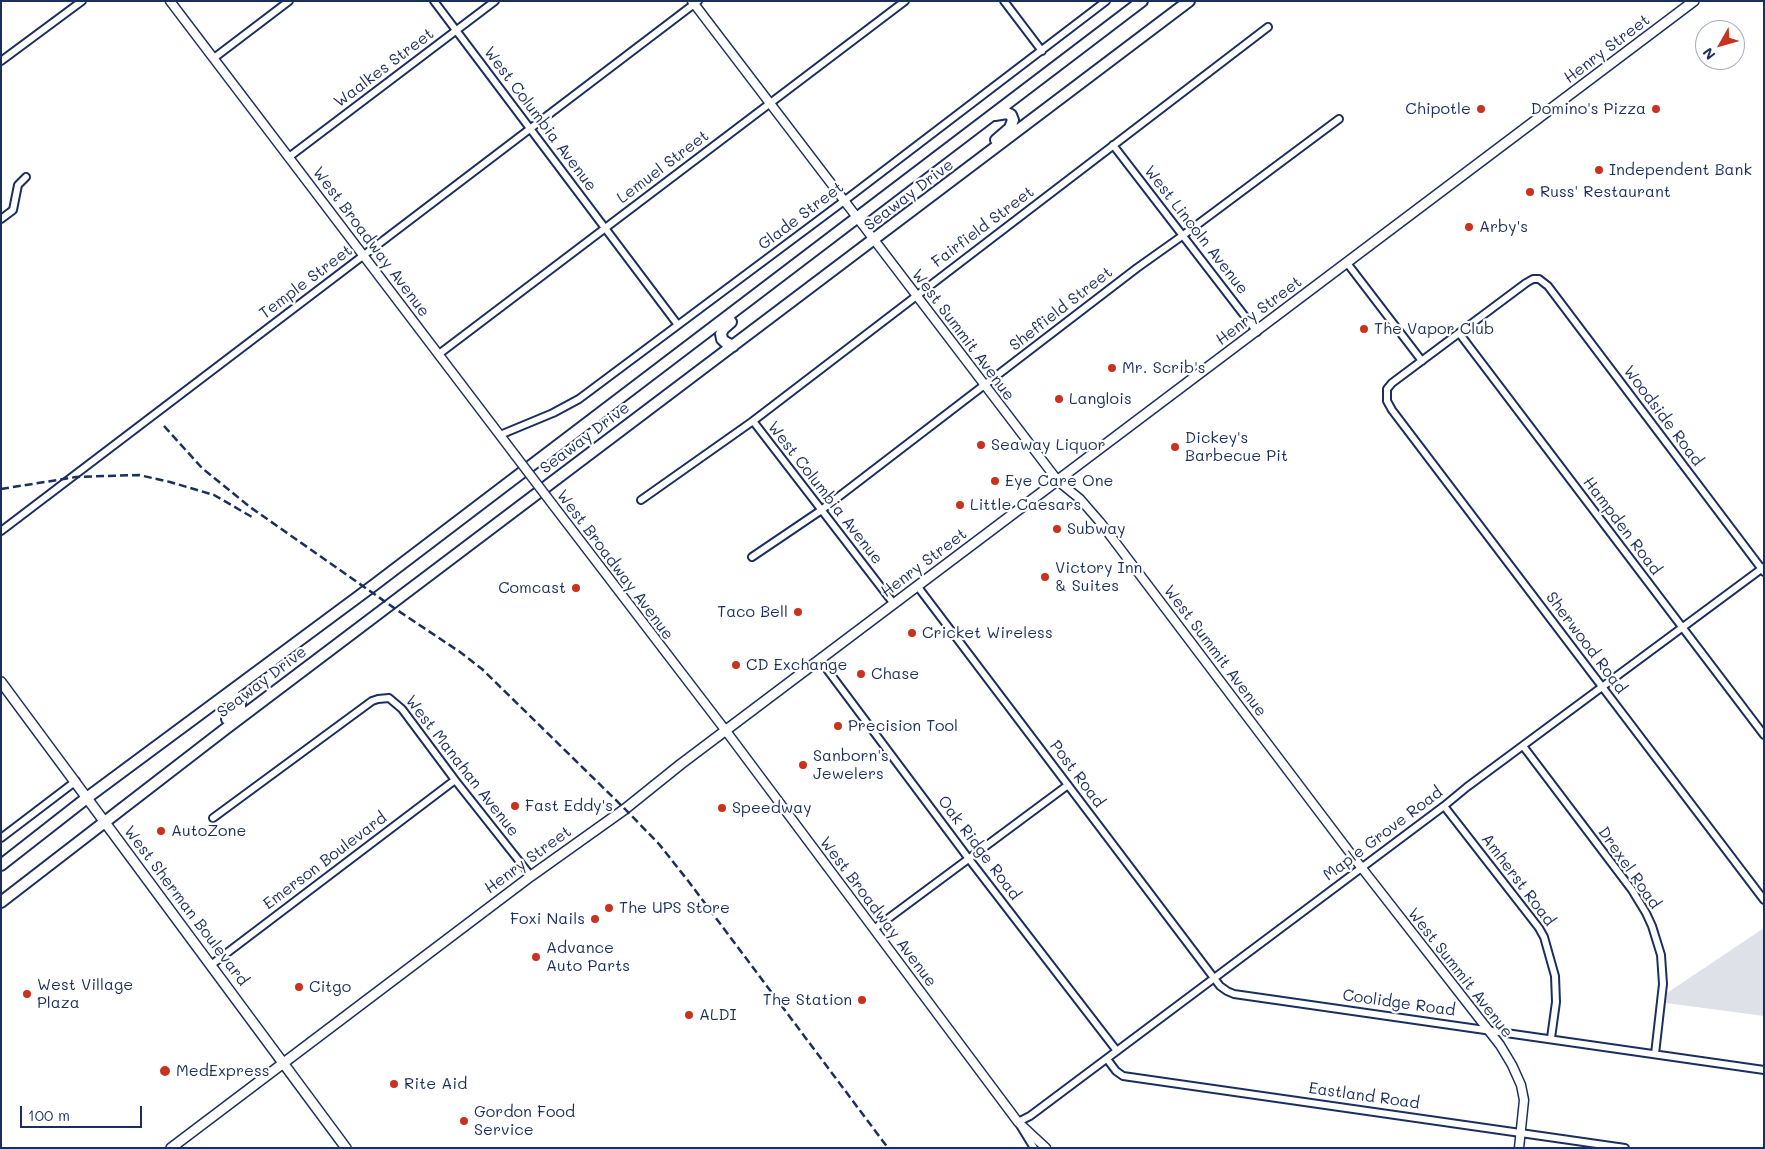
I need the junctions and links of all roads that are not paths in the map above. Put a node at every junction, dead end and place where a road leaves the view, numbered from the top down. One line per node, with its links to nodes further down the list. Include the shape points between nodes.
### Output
1 (82, 1): 17 (street)
2 (170, 1): 16 (street, West Broadway Avenue)
3 (289, 1): 16 (street)
4 (434, 1): 14 (street, West Columbia Avenue)
5 (495, 1): 14 (street, Waalkes Street)
6 (905, 1): 18 (street, Lemuel Street)
7 (1004, 1): 15 (street)
8 (1106, 1): 15 (street, Glade Street)
9 (1142, 1): 19 (highway, Seaway Drive)
10 (1189, 1): 28 (highway, Seaway Drive)
11 (1694, 1): 33 (main road, Henry Street)
12 (695, 2): 18 (street, West Summit Avenue); 21 (street, Temple Street)
13 (1268, 27): 22 (street, Fairfield Street)
14 (456, 31): 21 (street, West Columbia Avenue); 23 (street, Waalkes Street)
15 (1042, 51): 25 (street, Glade Street)
16 (214, 58): 23 (street, West Broadway Avenue)
17 (1, 61)
18 (769, 103): 25 (street, West Summit Avenue); 29 (street, Lemuel Street)
19 (991, 116): 27 (highway, Seaway Drive); 28 (highway, via 1007,113 1011,115 1013,125 909,206)
20 (1339, 119): 30 (street, Sheffield Street)
21 (530, 129): 29 (street, West Columbia Avenue); 32 (street, Temple Street)
22 (1113, 145): 30 (street, West Lincoln Avenue); 34 (street, Fairfield Street)
23 (289, 157): 32 (street, West Broadway Avenue)
24 (26, 177): 26 (street, via 18,185 13,210)
25 (844, 201): 27 (street, West Summit Avenue); 35 (street, Glade Street)
26 (1, 218)
27 (858, 220): 31 (street, West Summit Avenue); 38 (highway, via 723,329 722,339); 56 (highway, Seaway Drive)
28 (896, 224): 31 (highway, Seaway Drive)
29 (605, 228): 35 (street, West Columbia Avenue); 39 (street, Lemuel Street)
30 (1182, 236): 36 (street, West Lincoln Avenue); 41 (street, Sheffield Street)
31 (874, 241): 34 (street, West Summit Avenue); 38 (highway, Seaway Drive)
32 (363, 256): 39 (street, West Broadway Avenue); 47 (street, Temple Street)
33 (1347, 263): 36 (main road, Henry Street); 40 (street)
34 (916, 295): 41 (street, West Summit Avenue); 42 (street, Fairfield Street)
35 (678, 325): 43 (street, Glade Street, via 579,399)
36 (1257, 332): 44 (main road, Henry Street)
37 (1459, 333): 40 (street); 49 (street, Woodside Road, via 1526,283 1539,279 1548,286); 52 (street, Hampden Road)
38 (733, 346): 66 (highway, Seaway Drive)
39 (439, 354): 43 (street, West Broadway Avenue)
40 (1422, 361): 55 (street, Sherwood Road, via 1392,383 1387,389 1387,402)
41 (984, 386): 44 (street, West Summit Avenue); 46 (street, Sheffield Street)
42 (752, 421): 45 (street, Fairfield Street); 46 (street, West Columbia Avenue)
43 (500, 435): 57 (street, West Broadway Avenue, bridge)
44 (1058, 481): 50 (main road, Henry Street); 72 (street, West Summit Avenue, via 1100,522)
45 (641, 500)
46 (820, 511): 48 (street, Sheffield Street); 51 (street, West Columbia Avenue)
47 (1, 531)
48 (752, 558)
49 (1763, 569): 52 (street, Maple Grove Road)
50 (918, 587): 51 (main road, Henry Street); 62 (street, Post Road)
51 (894, 604): 53 (main road, Henry Street)
52 (1682, 628): 55 (street, Maple Grove Road); 58 (street, Hampden Road)
53 (820, 660): 57 (main road, Henry Street); 70 (street, Oak Ridge Road)
54 (1, 682): 61 (main road, West Sherman Boulevard)
55 (1602, 686): 59 (street, Maple Grove Road); 75 (street, Sherwood Road)
56 (223, 698): 63 (highway, Seaway Drive); 66 (highway, via 236,697 240,708 130,795)
57 (726, 731): 74 (main road, Henry Street); 77 (street, West Broadway Avenue)
58 (1764, 736)
59 (1523, 746): 65 (street, Maple Grove Road); 83 (street, Drexel Road, via 1632,890 1652,926 1659,948 1663,984)
60 (455, 780): 67 (street, West Manahan Avenue, via 402,709 389,698 378,699); 74 (street, West Manahan Avenue); 78 (street, Emerson Boulevard)
61 (76, 781): 63 (main road, West Sherman Boulevard); 69 (street)
62 (1068, 786): 70 (street); 79 (street, Post Road)
63 (88, 797): 64 (highway, Seaway Drive); 68 (main road, West Sherman Boulevard)
64 (79, 806): 71 (highway, Seaway Drive); 73 (highway, via 68,822)
65 (1444, 806): 72 (street, Maple Grove Road); 81 (street, Amherst Road, via 1540,928 1555,976 1556,1002)
66 (121, 810): 68 (highway, Seaway Drive)
67 (213, 818)
68 (105, 822): 76 (highway, Seaway Drive); 78 (main road, West Sherman Boulevard)
69 (1, 838)
70 (969, 859): 77 (street); 82 (street, Oak Ridge Road)
71 (1, 865)
72 (1361, 866): 79 (street, Maple Grove Road); 80 (street, West Summit Avenue)
73 (1, 874)
74 (531, 876): 85 (main road, Henry Street)
75 (1764, 900)
76 (1, 902)
77 (874, 929): 87 (street, West Broadway Avenue)
78 (211, 965): 85 (main road, West Sherman Boulevard)
79 (1214, 978): 80 (street, Coolidge Road, via 1223,989 1234,994); 82 (street, Maple Grove Road)
80 (1487, 1029): 81 (street, Coolidge Road); 88 (street, West Summit Avenue, via 1500,1045 1521,1085 1524,1100)
81 (1551, 1038): 83 (street, Coolidge Road)
82 (1117, 1051): 84 (street, Maple Grove Road)
83 (1655, 1054): 86 (street, Coolidge Road)
84 (1107, 1059): 87 (street, Maple Grove Road); 88 (street, Eastland Road, via 1123,1076)
85 (283, 1063): 89 (main road, Henry Street); 90 (main road, West Sherman Boulevard)
86 (1764, 1070)
87 (1018, 1122): 91 (street, West Broadway Avenue); 92 (street)
88 (1522, 1133): 93 (street, West Summit Avenue); 94 (street, Eastland Road)
89 (171, 1148)
90 (346, 1148)
91 (1034, 1148)
92 (1046, 1148)
93 (1519, 1148)
94 (1625, 1148)

